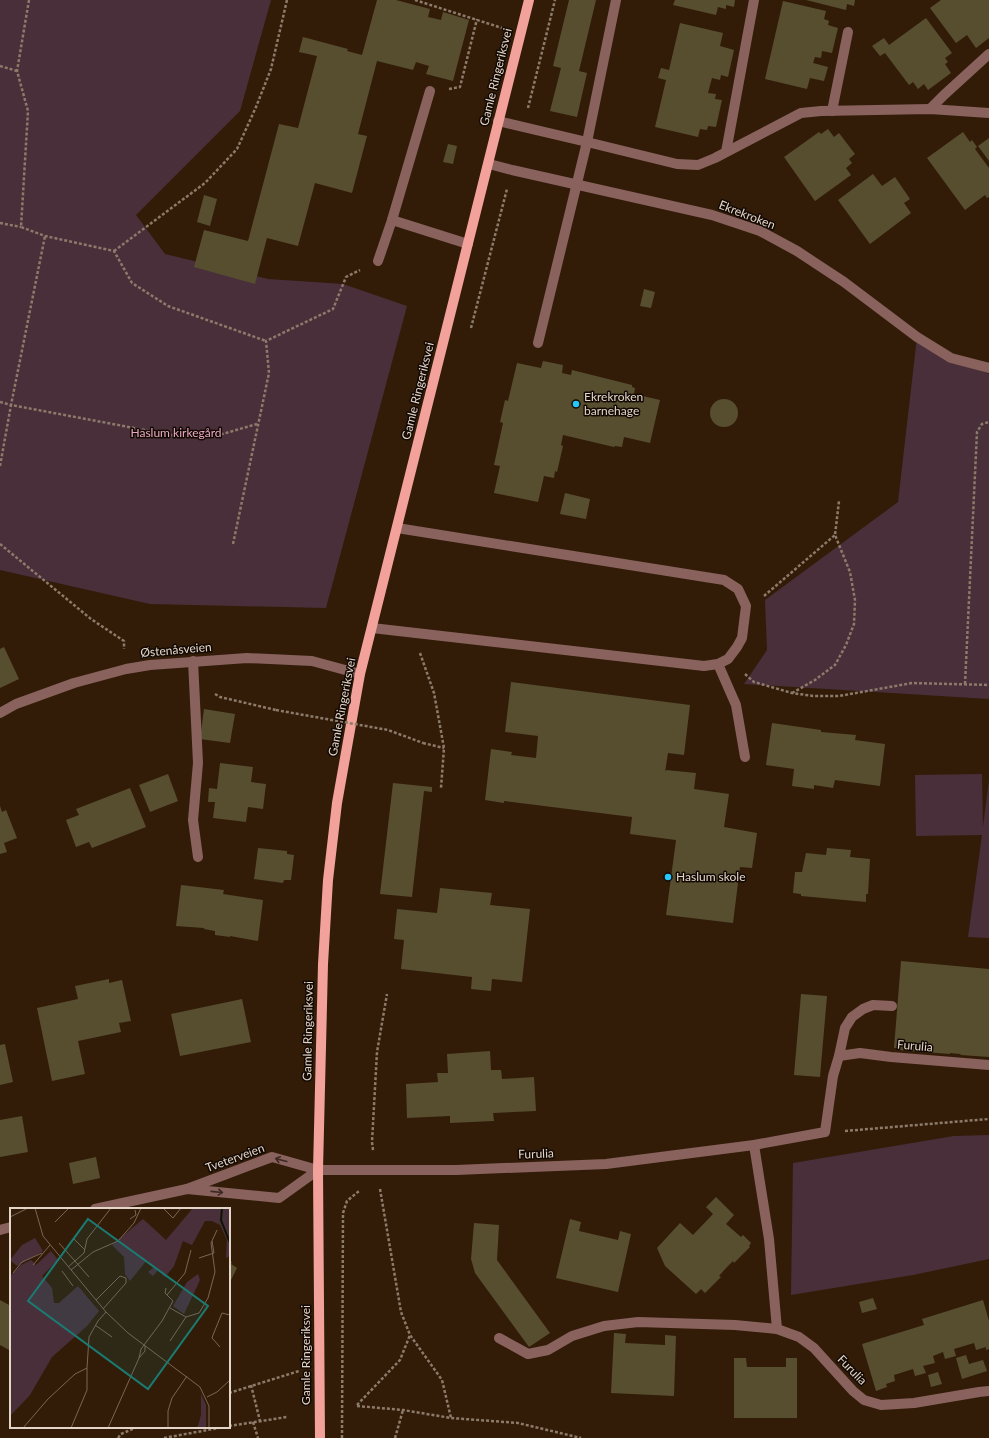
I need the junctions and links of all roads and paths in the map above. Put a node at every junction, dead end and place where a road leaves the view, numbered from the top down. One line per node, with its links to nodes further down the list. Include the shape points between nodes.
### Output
1 (29, 0): 12 (path)
2 (287, 0): 27 (path, via 271,69 237,149 205,183)
3 (415, 0): 7 (path)
4 (530, 0): 9 (main road, Gamle Ringeriksvei)
5 (616, 0): 18 (street)
6 (754, 0): 19 (street)
7 (477, 19): 9 (path); 13 (path, via 460,87)
8 (848, 32): 15 (street)
9 (521, 34): 17 (main road, Gamle Ringeriksvei)
10 (989, 54): 14 (street)
11 (0, 66): 12 (path)
12 (17, 71): 24 (path, via 28,111)
13 (430, 91): 22 (street)
14 (930, 109): 15 (street); 16 (street)
15 (832, 111): 19 (street, via 801,113)
16 (989, 113)
17 (498, 122): 18 (street); 20 (main road, Gamle Ringeriksvei)
18 (587, 142): 19 (street, via 677,164 698,165); 21 (street)
19 (726, 152)
20 (489, 164): 21 (street, Ekrekroken); 26 (main road, Gamle Ringeriksvei)
21 (576, 185): 30 (street); 31 (street, Ekrekroken, via 712,215 760,231 797,251 844,282 917,337 951,358)
22 (392, 220): 26 (street); 28 (street)
23 (0, 223): 24 (path)
24 (21, 227): 25 (path)
25 (45, 236): 27 (path); 33 (path)
26 (468, 244): 38 (main road, Gamle Ringeriksvei)
27 (114, 251): 29 (path, via 132,283 168,306)
28 (378, 261): 29 (path, via 346,277 333,309)
29 (266, 341): 35 (path, via 269,373)
30 (538, 342)
31 (989, 368)
32 (0, 402): 33 (path)
33 (11, 404): 35 (path, via 177,436 212,437); 36 (path)
34 (989, 422): 51 (path, via 982,424 977,432)
35 (258, 424): 41 (path)
36 (0, 466)
37 (839, 501): 39 (path)
38 (397, 528): 42 (street, via 724,580 738,589); 43 (main road, Gamle Ringeriksvei)
39 (835, 535): 42 (path, via 763,596); 53 (path, via 850,572 855,600 854,624 835,665)
40 (0, 544): 48 (path, via 91,619 124,641)
41 (233, 544)
42 (746, 606): 45 (street, via 742,638)
43 (372, 628): 44 (street); 49 (main road, Gamle Ringeriksvei)
44 (413, 633): 47 (street, via 704,666); 55 (path, via 434,693)
45 (728, 659): 47 (street); 53 (path, via 754,682)
46 (193, 661): 48 (street, Østenåsveien); 49 (street, Østenåsveien, via 247,658 312,661); 50 (street)
47 (718, 664): 56 (street, via 736,705)
48 (126, 669): 54 (street, Østenåsveien, via 74,683 16,704)
49 (360, 674): 66 (main road, Gamle Ringeriksvei, via 337,803 328,880 323,964)
50 (194, 682): 55 (path, bridge, via 220,696 276,710 388,730); 58 (street, via 198,763 193,820)
51 (965, 684): 52 (path); 53 (path, via 912,683 839,696)
52 (989, 685)
53 (792, 693)
54 (0, 713)
55 (444, 748): 57 (path)
56 (745, 757)
57 (441, 788)
58 (198, 857)
59 (387, 994): 67 (path, via 377,1052 372,1142)
60 (892, 1006): 61 (street, via 873,1005 852,1017 845,1028)
61 (839, 1056): 62 (street, Furulia, via 860,1053); 64 (street, via 833,1076)
62 (989, 1065)
63 (989, 1119): 64 (path)
64 (824, 1132): 65 (street, Furulia)
65 (754, 1145): 67 (street, Furulia, via 606,1164); 73 (street, via 769,1238)
66 (318, 1170): 67 (street, Furulia); 69 (street, Tveterveien, one-way to 69, via 272,1157); 69 (street, Tveterveien, one-way to 66, via 278,1198); 91 (main road, Gamle Ringeriksvei)
67 (376, 1171): 68 (path)
68 (379, 1182): 74 (path, via 401,1312); 92 (path, via 358,1191 347,1200 343,1214)
69 (187, 1189): 70 (street, Tveterveien)
70 (100, 1208)
71 (10, 1227): 72 (street)
72 (0, 1230)
73 (777, 1329): 75 (street, Furulia, via 638,1322 604,1326 572,1336 548,1350 528,1354); 78 (street, Furulia, via 799,1338 814,1348 853,1391 864,1400 881,1405 914,1403)
74 (410, 1335): 80 (path, via 400,1360 357,1406); 82 (path, via 442,1380)
75 (499, 1338)
76 (300, 1371): 77 (path)
77 (251, 1386): 79 (path); 83 (path)
78 (989, 1391)
79 (230, 1393)
80 (403, 1410): 82 (path); 93 (path)
81 (287, 1417): 83 (path)
82 (451, 1418): 94 (path, via 518,1423)
83 (260, 1421): 84 (path)
84 (253, 1422): 85 (path); 90 (path)
85 (230, 1426)
86 (135, 1428): 88 (path)
87 (219, 1428): 89 (path)
88 (118, 1438)
89 (164, 1438)
90 (258, 1438)
91 (320, 1438)
92 (342, 1438)
93 (395, 1438)
94 (581, 1438)

